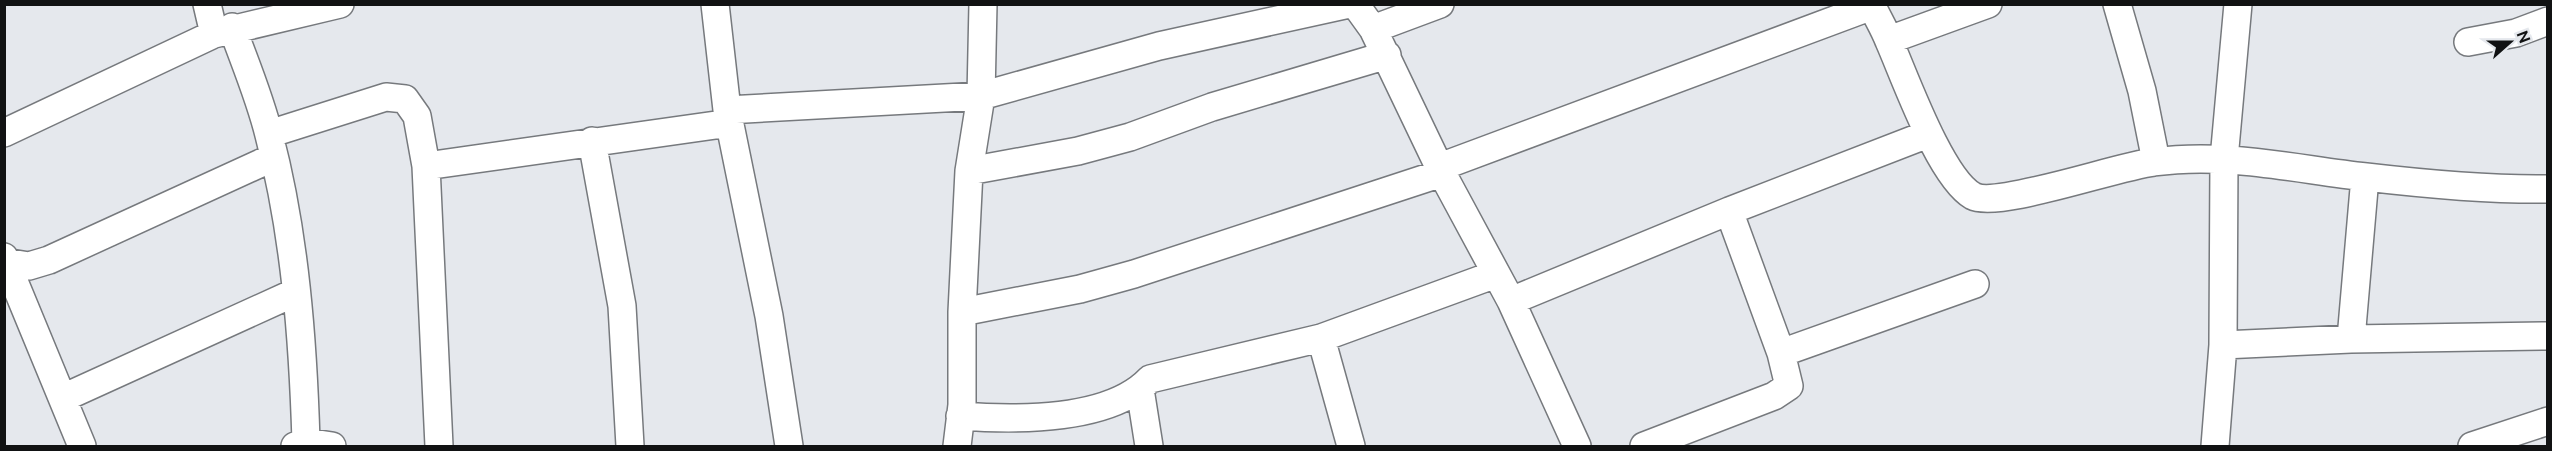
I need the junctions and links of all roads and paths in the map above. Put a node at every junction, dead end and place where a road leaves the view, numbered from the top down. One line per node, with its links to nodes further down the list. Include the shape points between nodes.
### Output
1 (207, 4): 14 (street)
2 (340, 4): 14 (street)
3 (715, 4): 19 (street)
4 (983, 4): 18 (street)
5 (1349, 4): 18 (street, via 1159,46)
6 (1355, 4): 13 (street)
7 (1440, 4): 13 (street)
8 (1988, 4): 15 (street)
9 (2117, 4): 25 (street, via 2142,91)
10 (2238, 4): 24 (street)
11 (1872, 5): 15 (street); 27 (street)
12 (2547, 21): 16 (street, via 2516,33)
13 (1373, 29): 17 (street)
14 (223, 31): 20 (street); 23 (street)
15 (1889, 40): 21 (street)
16 (2468, 42)
17 (1387, 55): 27 (street); 28 (street, via 1212,107 1130,137)
18 (981, 96): 19 (street); 28 (street)
19 (729, 117): 22 (street); 53 (street, via 769,316)
20 (4, 133)
21 (1928, 134): 25 (street, via 1957,179 1971,195 1984,200 2033,192); 31 (street)
22 (592, 141): 26 (street); 52 (street, via 622,306)
23 (272, 145): 26 (street, via 386,97 397,97 405,99 417,116); 32 (street, via 49,260 29,266); 35 (street)
24 (2224, 159): 25 (street); 29 (street); 41 (street)
25 (2156, 161)
26 (426, 166): 51 (street)
27 (1441, 170): 33 (street); 37 (street, via 1134,274)
28 (969, 171): 37 (street)
29 (2365, 177): 30 (street); 40 (street)
30 (2547, 189)
31 (1728, 211): 36 (street); 42 (street)
32 (5, 260): 44 (street)
33 (1496, 273): 36 (street); 39 (street)
34 (1975, 284): 42 (street)
35 (296, 292): 44 (street); 47 (street, via 304,375)
36 (1511, 301): 57 (street)
37 (962, 312): 45 (street)
38 (2547, 336): 40 (street)
39 (1321, 338): 43 (street, via 1149,380); 56 (street)
40 (2351, 339): 41 (street)
41 (2223, 345): 59 (street)
42 (1781, 353): 58 (street, via 1790,383 1787,389)
43 (1140, 389): 45 (street, via 1105,407 1055,415); 55 (street)
44 (63, 398): 49 (street)
45 (960, 416): 54 (street)
46 (2547, 421): 48 (street)
47 (301, 445): 50 (street)
48 (2475, 446)
49 (82, 447)
50 (332, 447)
51 (439, 447)
52 (630, 447)
53 (789, 447)
54 (957, 447)
55 (1149, 447)
56 (1351, 447)
57 (1577, 447)
58 (1644, 447)
59 (2215, 447)

